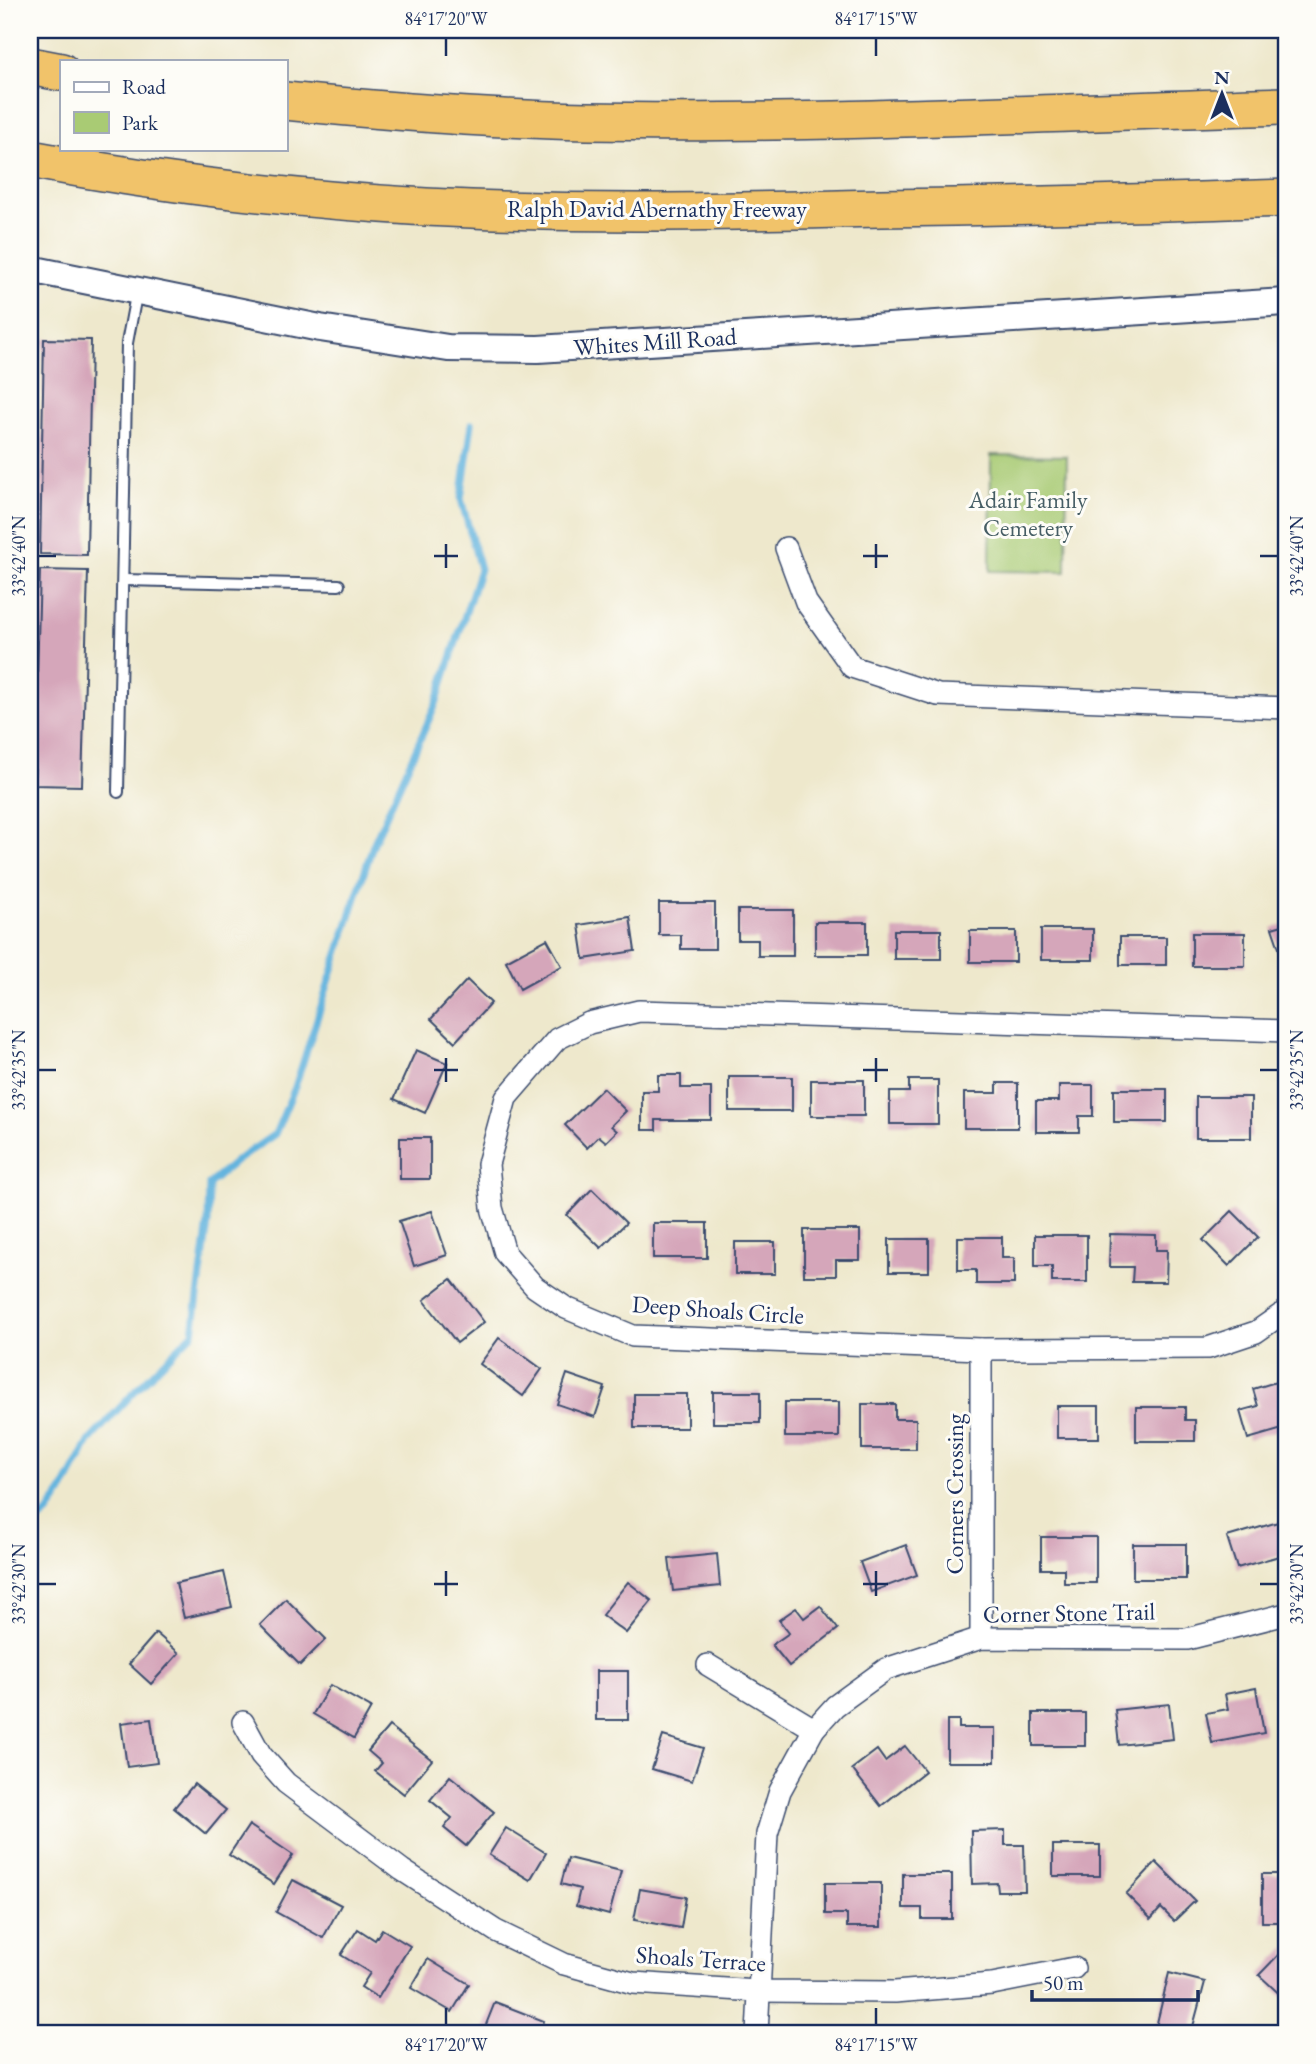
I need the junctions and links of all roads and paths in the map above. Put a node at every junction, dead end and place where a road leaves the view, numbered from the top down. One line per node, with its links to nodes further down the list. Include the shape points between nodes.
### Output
1 (30, 66): 2 (highway)
2 (60, 72)
3 (287, 101): 4 (highway, via 586,121)
4 (1286, 106)
5 (30, 159): 6 (highway, Ralph David Abernathy Freeway, via 309,197 550,211 685,213)
6 (1286, 198)
7 (30, 270): 8 (street, Whites Mill Road)
8 (137, 290): 9 (street, Whites Mill Road, via 320,328 461,348 538,349); 11 (lane, via 127,343)
9 (1286, 302)
10 (786, 548): 13 (street, via 806,602 852,667 938,695)
11 (124, 580): 12 (lane); 14 (lane)
12 (339, 585)
13 (1286, 708)
14 (118, 792)
15 (1286, 1031): 17 (street, Deep Shoals Circle, via 639,1011 589,1023 558,1039 506,1098 488,1164 492,1208 505,1253 535,1287 566,1308 633,1336)
16 (1286, 1311): 17 (street, Deep Shoals Circle, via 1256,1332 1208,1348)
17 (981, 1349): 19 (street, Corners Crossing)
18 (1286, 1615): 19 (street, Corner Stone Trail, via 1187,1639)
19 (981, 1638): 22 (street, Corner Stone Trail, via 886,1669 835,1706)
20 (708, 1665): 22 (street)
21 (243, 1721): 24 (street, Shoals Terrace, via 261,1755 286,1783 402,1870 496,1931 564,1964 633,1983)
22 (814, 1729): 24 (street, Corner Stone Trail, via 780,1791 767,1834)
23 (1074, 1968): 24 (street, Shoals Terrace, via 992,1984 895,1992)
24 (757, 1991): 25 (street, Corner Stone Trail)
25 (757, 2034)

